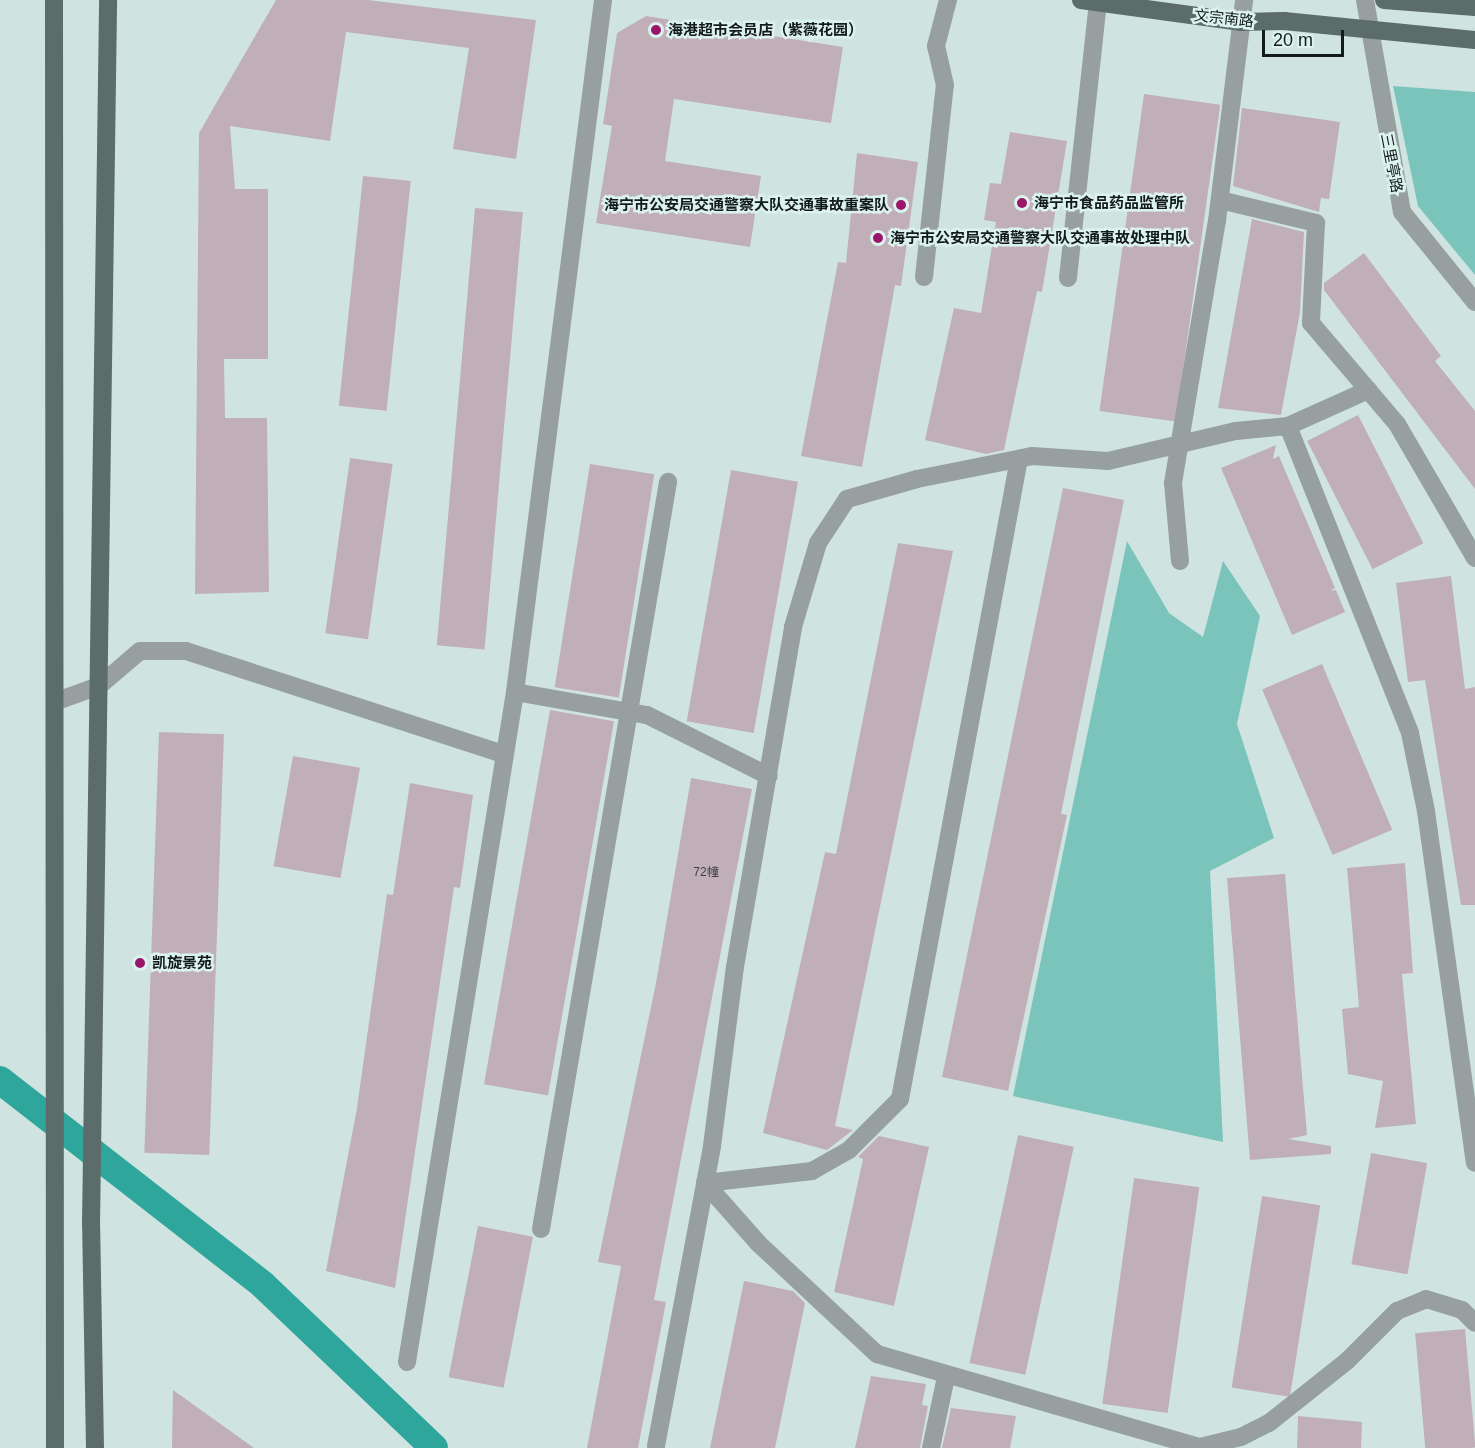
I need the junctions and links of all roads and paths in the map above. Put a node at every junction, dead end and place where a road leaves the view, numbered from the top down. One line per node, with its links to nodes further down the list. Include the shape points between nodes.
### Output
1 (54, 0): 25 (main road)
2 (108, 0): 23 (main road)
3 (603, 0): 24 (street)
4 (948, 0): 13 (street, via 936,46 945,85)
5 (1244, 0): 10 (street)
6 (1365, 0): 15 (street, 三里亭路, via 1401,212)
7 (1384, 0): 9 (main road)
8 (1090, 1): 10 (main road, 文宗南路); 14 (street)
9 (1475, 7)
10 (1242, 22): 11 (main road, 文宗南路, bridge, via 1284,21); 12 (street)
11 (1475, 40)
12 (1220, 200): 16 (street, via 1316,223 1311,323); 18 (street)
13 (924, 278)
14 (1068, 278)
15 (1475, 302)
16 (1368, 390): 17 (street); 21 (street, via 1397,424)
17 (1288, 426): 18 (street, via 1236,431); 29 (street, via 1410,733 1426,811)
18 (1179, 447): 19 (street, via 1108,460); 22 (street, via 1173,483)
19 (1018, 459): 28 (street, via 848,499 818,543 793,627); 30 (street, via 900,1099 849,1150 812,1171)
20 (668, 482): 26 (street)
21 (1475, 558)
22 (1180, 561)
23 (99, 686): 25 (street); 27 (street, via 140,651 186,651); 37 (main road, via 91,1225)
24 (515, 692): 26 (street); 27 (street)
25 (57, 701): 36 (main road)
26 (630, 712): 28 (street, via 747,761); 31 (street)
27 (503, 754): 33 (street)
28 (769, 776): 30 (street, via 735,967)
29 (1475, 1163)
30 (705, 1184): 34 (street, via 759,1244 877,1354); 35 (street)
31 (541, 1229)
32 (1475, 1323): 34 (street, via 1462,1310 1426,1299 1397,1311 1347,1361 1269,1423 1241,1437 1200,1447)
33 (407, 1362)
34 (946, 1377): 38 (street)
35 (656, 1446)
36 (55, 1448)
37 (95, 1448)
38 (931, 1448)

